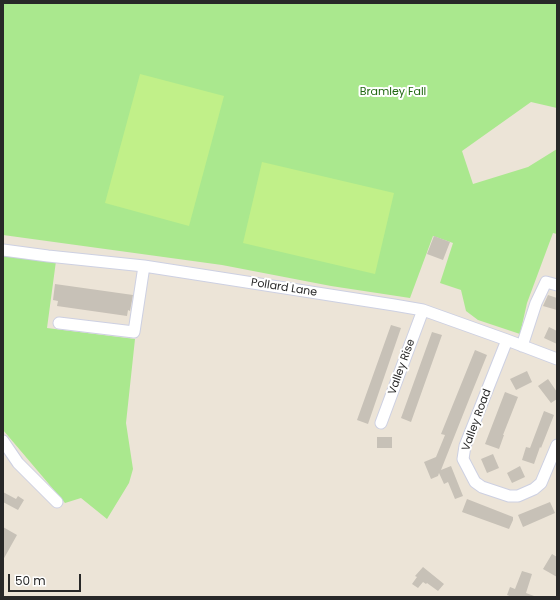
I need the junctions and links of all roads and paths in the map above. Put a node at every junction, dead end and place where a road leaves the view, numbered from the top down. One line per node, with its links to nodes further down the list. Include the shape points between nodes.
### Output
1 (3, 250): 2 (street, Pollard Lane)
2 (144, 266): 4 (street, Pollard Lane); 5 (street, via 134,332)
3 (557, 285): 7 (street, via 546,282)
4 (423, 310): 6 (street, Pollard Lane); 9 (street, Valley Rise)
5 (59, 323)
6 (507, 340): 7 (street, Pollard Lane); 11 (street, Valley Road, via 465,446 463,458 475,482 482,487 509,496 518,496 541,483)
7 (522, 346): 8 (street, Pollard Lane)
8 (557, 359)
9 (381, 423)
10 (3, 441): 12 (street, via 18,462)
11 (557, 445)
12 (57, 502)

